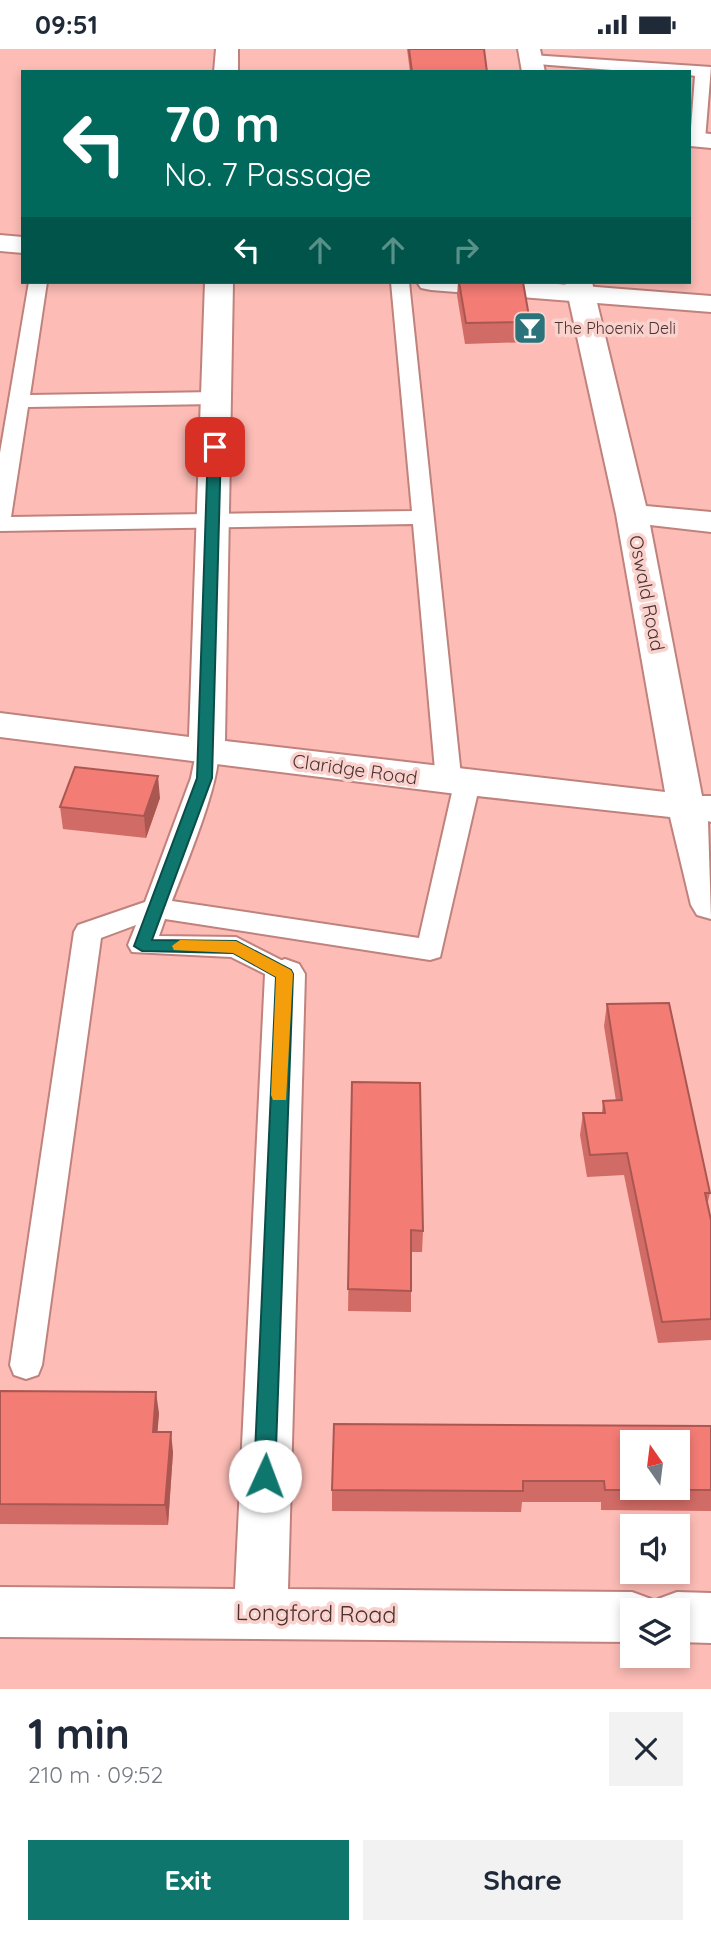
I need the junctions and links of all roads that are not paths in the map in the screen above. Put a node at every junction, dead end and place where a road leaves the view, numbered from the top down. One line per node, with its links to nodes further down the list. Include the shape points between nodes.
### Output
1 (227, 49): 3 (street)
2 (531, 60): 4 (lane)
3 (226, 70)
4 (678, 70)
5 (707, 72): 6 (lane)
6 (699, 140)
7 (0, 243): 8 (street)
8 (21, 245)
9 (38, 284): 16 (lane)
10 (219, 284): 15 (street)
11 (400, 284): 19 (lane)
12 (481, 284): 13 (street)
13 (580, 288): 14 (street); 17 (street, Oswald Road)
14 (711, 304)
15 (216, 398): 16 (lane); 20 (street)
16 (18, 401): 18 (lane)
17 (632, 514): 21 (street); 26 (street, Oswald Road)
18 (0, 517)
19 (424, 517): 20 (lane); 25 (lane)
20 (213, 520): 22 (lane); 24 (street)
21 (711, 521)
22 (0, 524)
23 (0, 725): 24 (street, Claridge Road)
24 (207, 749): 25 (street, Claridge Road); 28 (lane, via 204,778)
25 (458, 782): 26 (street, Claridge Road); 28 (lane, via 430,950)
26 (698, 808): 27 (street, Oswald Road)
27 (711, 905)
28 (156, 908): 29 (lane, via 142,946 236,947); 30 (lane, via 88,932)
29 (285, 974): 32 (street)
30 (26, 1365)
31 (0, 1612): 32 (street, Longford Road)
32 (261, 1612): 33 (street, Longford Road)
33 (620, 1616)
34 (690, 1617): 35 (street)
35 (711, 1618)

